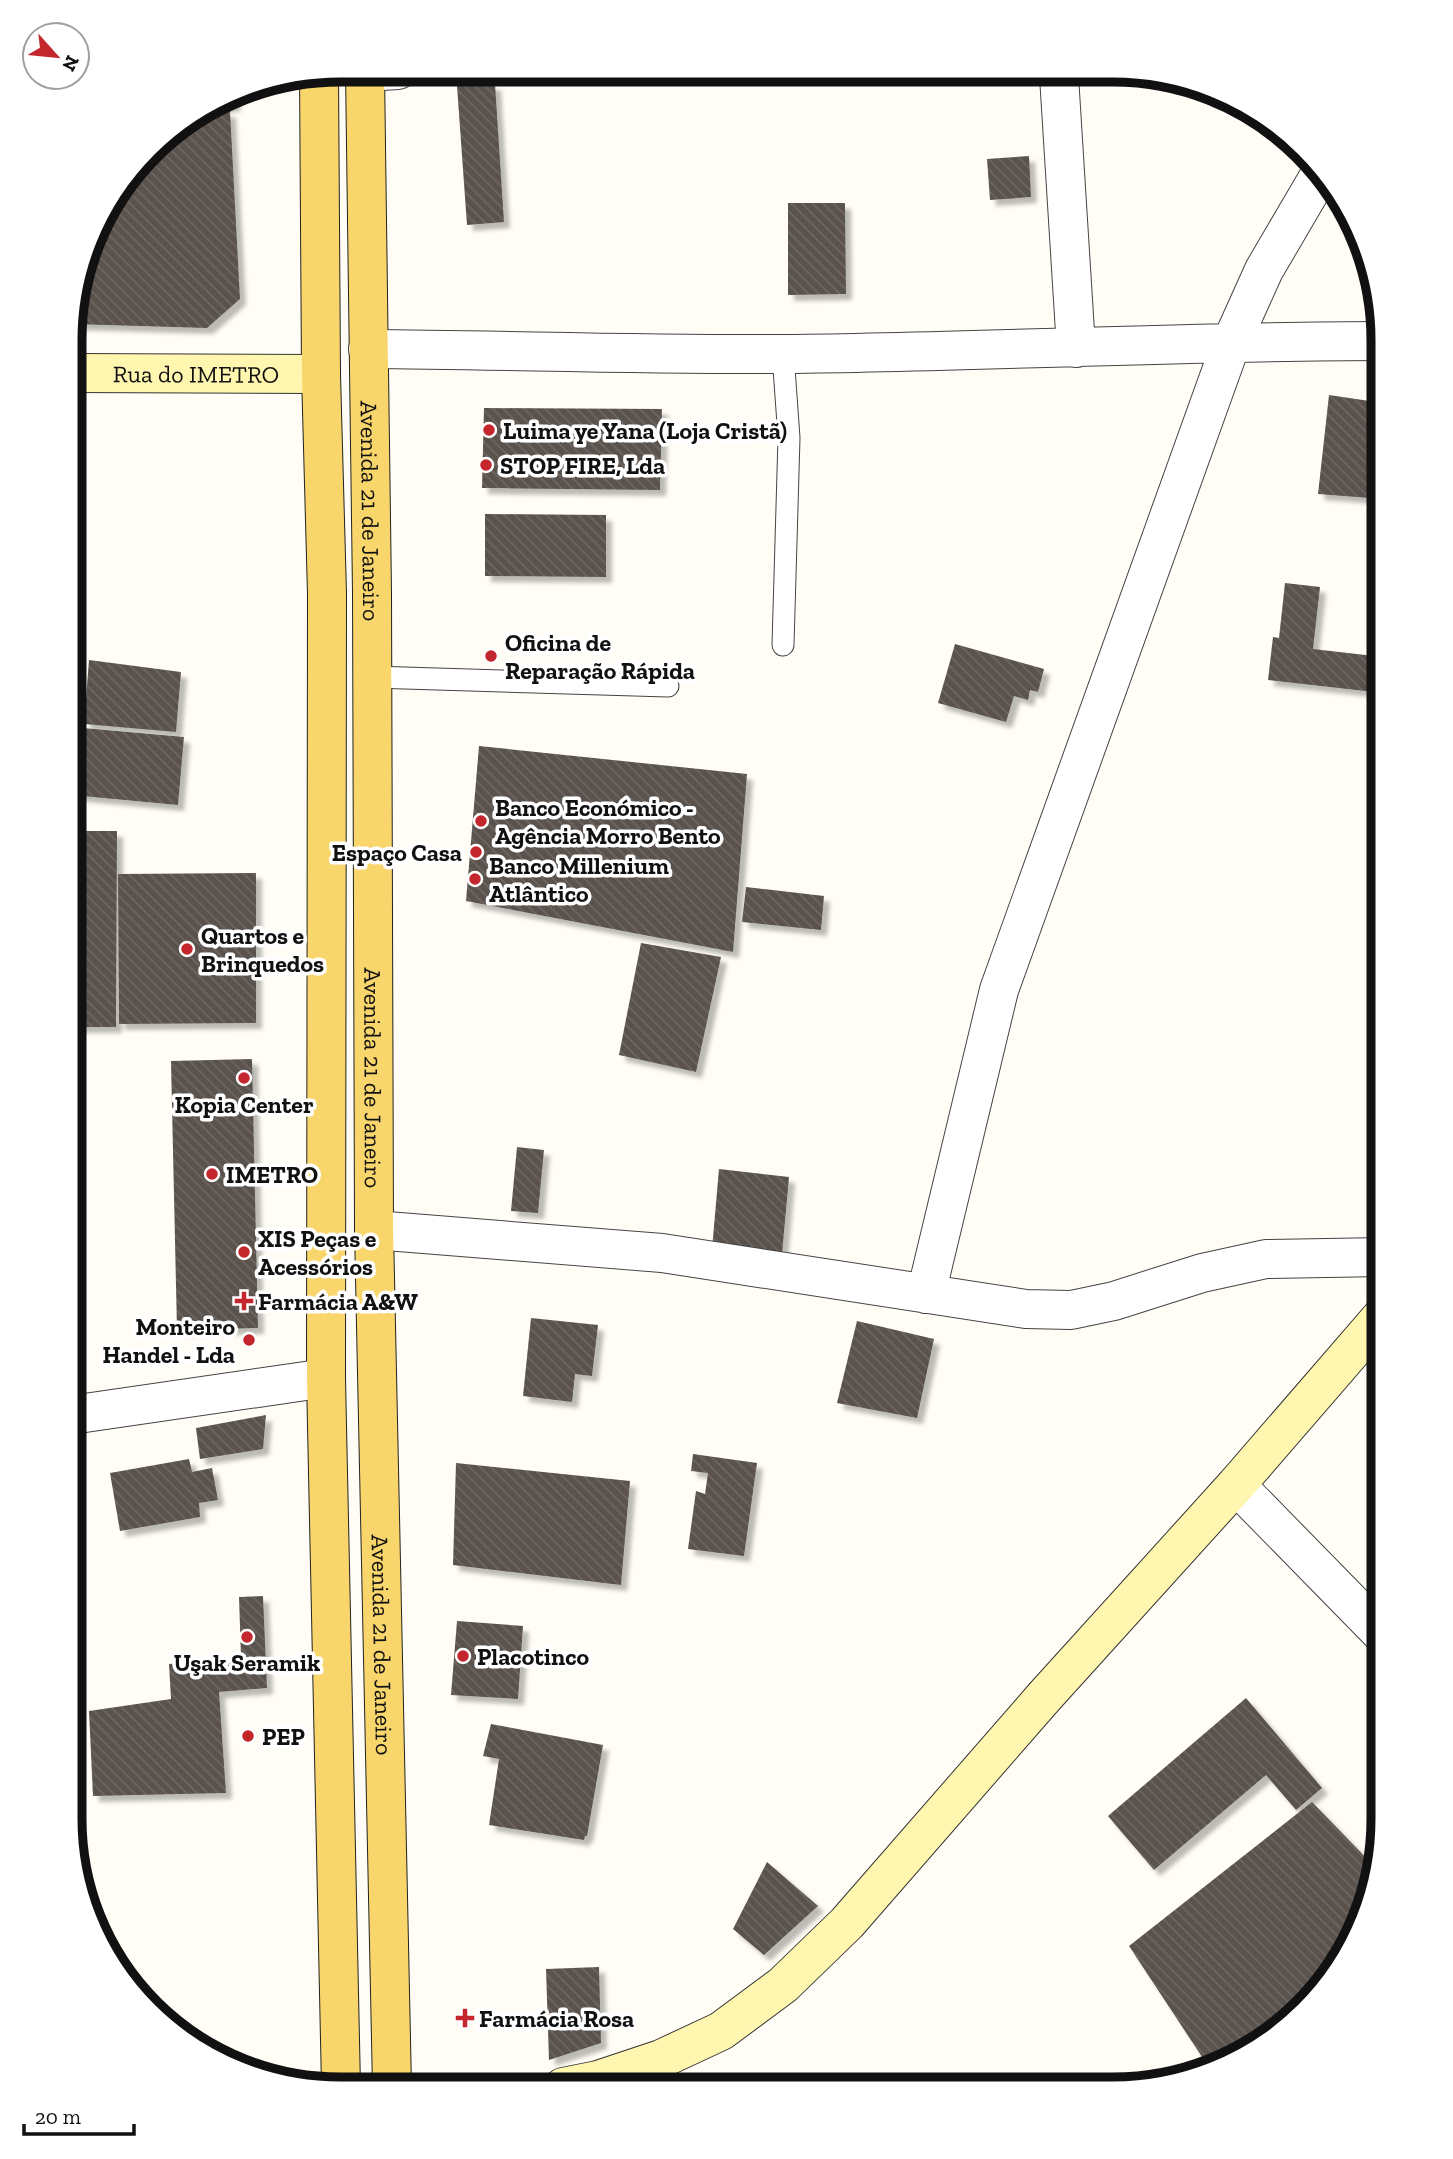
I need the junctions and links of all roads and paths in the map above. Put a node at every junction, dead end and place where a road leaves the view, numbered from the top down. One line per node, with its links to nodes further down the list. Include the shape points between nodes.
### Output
1 (376, 82): 8 (main road, Avenida 21 de Janeiro)
2 (1059, 82): 7 (street)
3 (319, 83): 11 (main road, Avenida 21 de Janeiro)
4 (1316, 182): 5 (street, via 1264,270)
5 (1232, 341): 6 (street); 7 (street); 17 (street, via 999,990)
6 (1371, 341)
7 (1076, 348): 9 (street)
8 (368, 349): 9 (street); 13 (main road, Avenida 21 de Janeiro)
9 (783, 354): 12 (lane, via 789,438)
10 (82, 373): 11 (main road, Rua do IMETRO)
11 (321, 374): 19 (main road, Avenida 21 de Janeiro, via 327,594)
12 (783, 645)
13 (372, 677): 14 (lane); 15 (main road, Avenida 21 de Janeiro)
14 (668, 686)
15 (374, 1230): 17 (street, via 662,1253); 24 (main road, Avenida 21 de Janeiro)
16 (1371, 1257): 17 (street, via 1266,1259 1071,1310 1026,1309)
17 (926, 1294)
18 (1371, 1329): 21 (main road)
19 (326, 1378): 20 (street); 23 (main road, Avenida 21 de Janeiro)
20 (82, 1413)
21 (1236, 1485): 22 (street); 25 (main road, via 847,1923 783,1985 721,2031 661,2059)
22 (1371, 1623)
23 (341, 2077)
24 (392, 2077)
25 (607, 2077)

